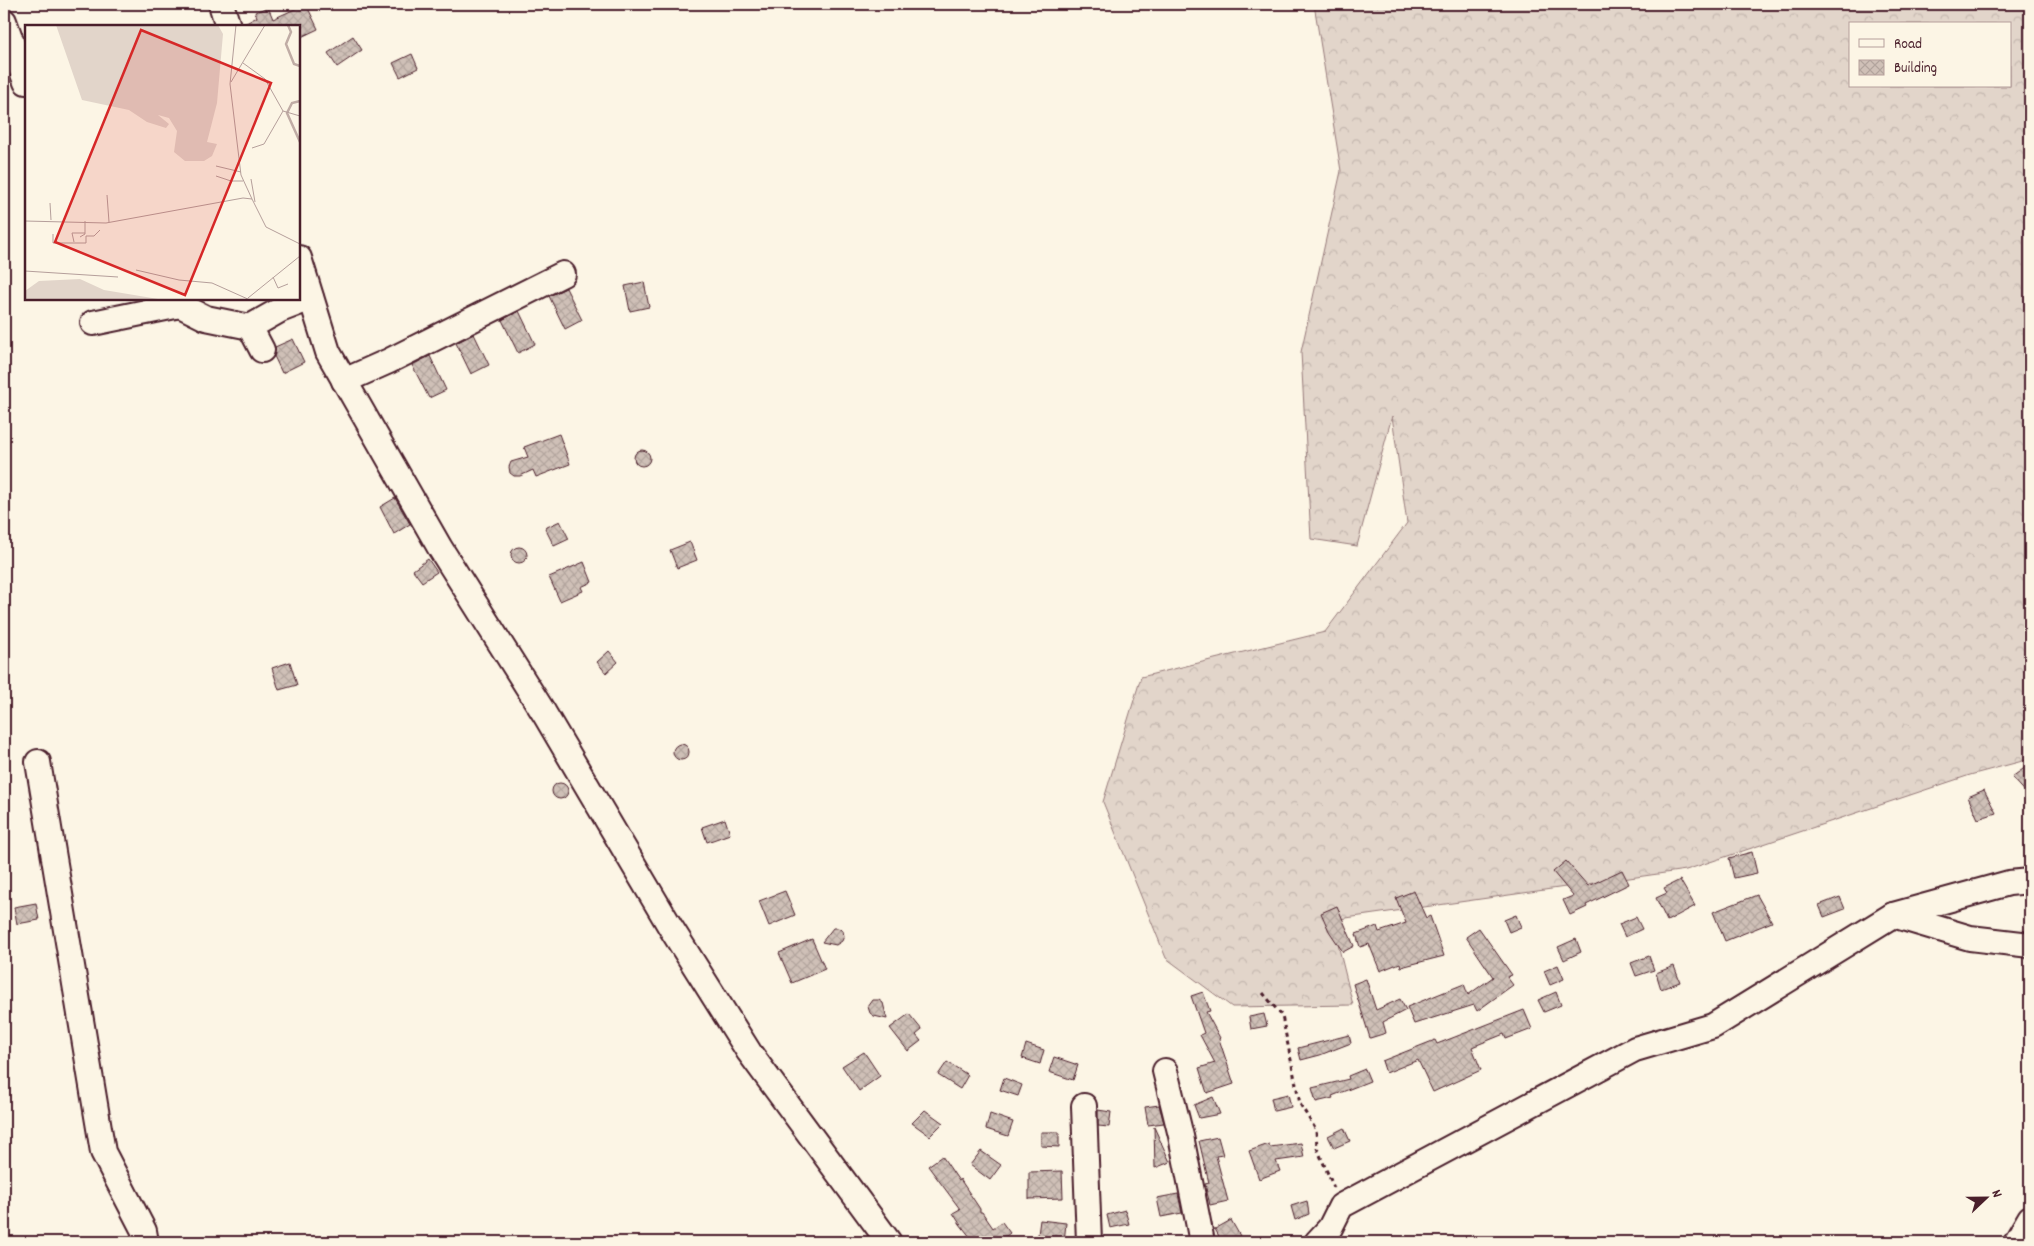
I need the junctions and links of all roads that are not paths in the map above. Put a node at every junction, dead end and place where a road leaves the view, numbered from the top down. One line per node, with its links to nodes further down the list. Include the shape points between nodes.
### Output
1 (221, 4): 3 (street)
2 (4, 21): 4 (street)
3 (228, 25)
4 (25, 79)
5 (300, 261): 7 (street)
6 (563, 274): 12 (street)
7 (312, 298): 10 (street, via 280,310); 12 (street, via 328,352)
8 (179, 302): 9 (street); 10 (street, via 206,318)
9 (93, 323)
10 (250, 327): 11 (street)
11 (262, 350)
12 (344, 381): 21 (street, via 440,548 744,1044)
13 (38, 762): 20 (street, via 102,1152 144,1231)
14 (2030, 881): 15 (street, via 2009,883)
15 (1893, 915): 16 (street, via 1970,938); 24 (street, via 1713,1026 1635,1049 1341,1206 1330,1228)
16 (2030, 945)
17 (1165, 1071): 23 (street)
18 (1084, 1106): 22 (street)
19 (2030, 1218): 25 (street)
20 (146, 1242)
21 (889, 1242)
22 (1089, 1242)
23 (1202, 1242)
24 (1317, 1242)
25 (2016, 1242)

